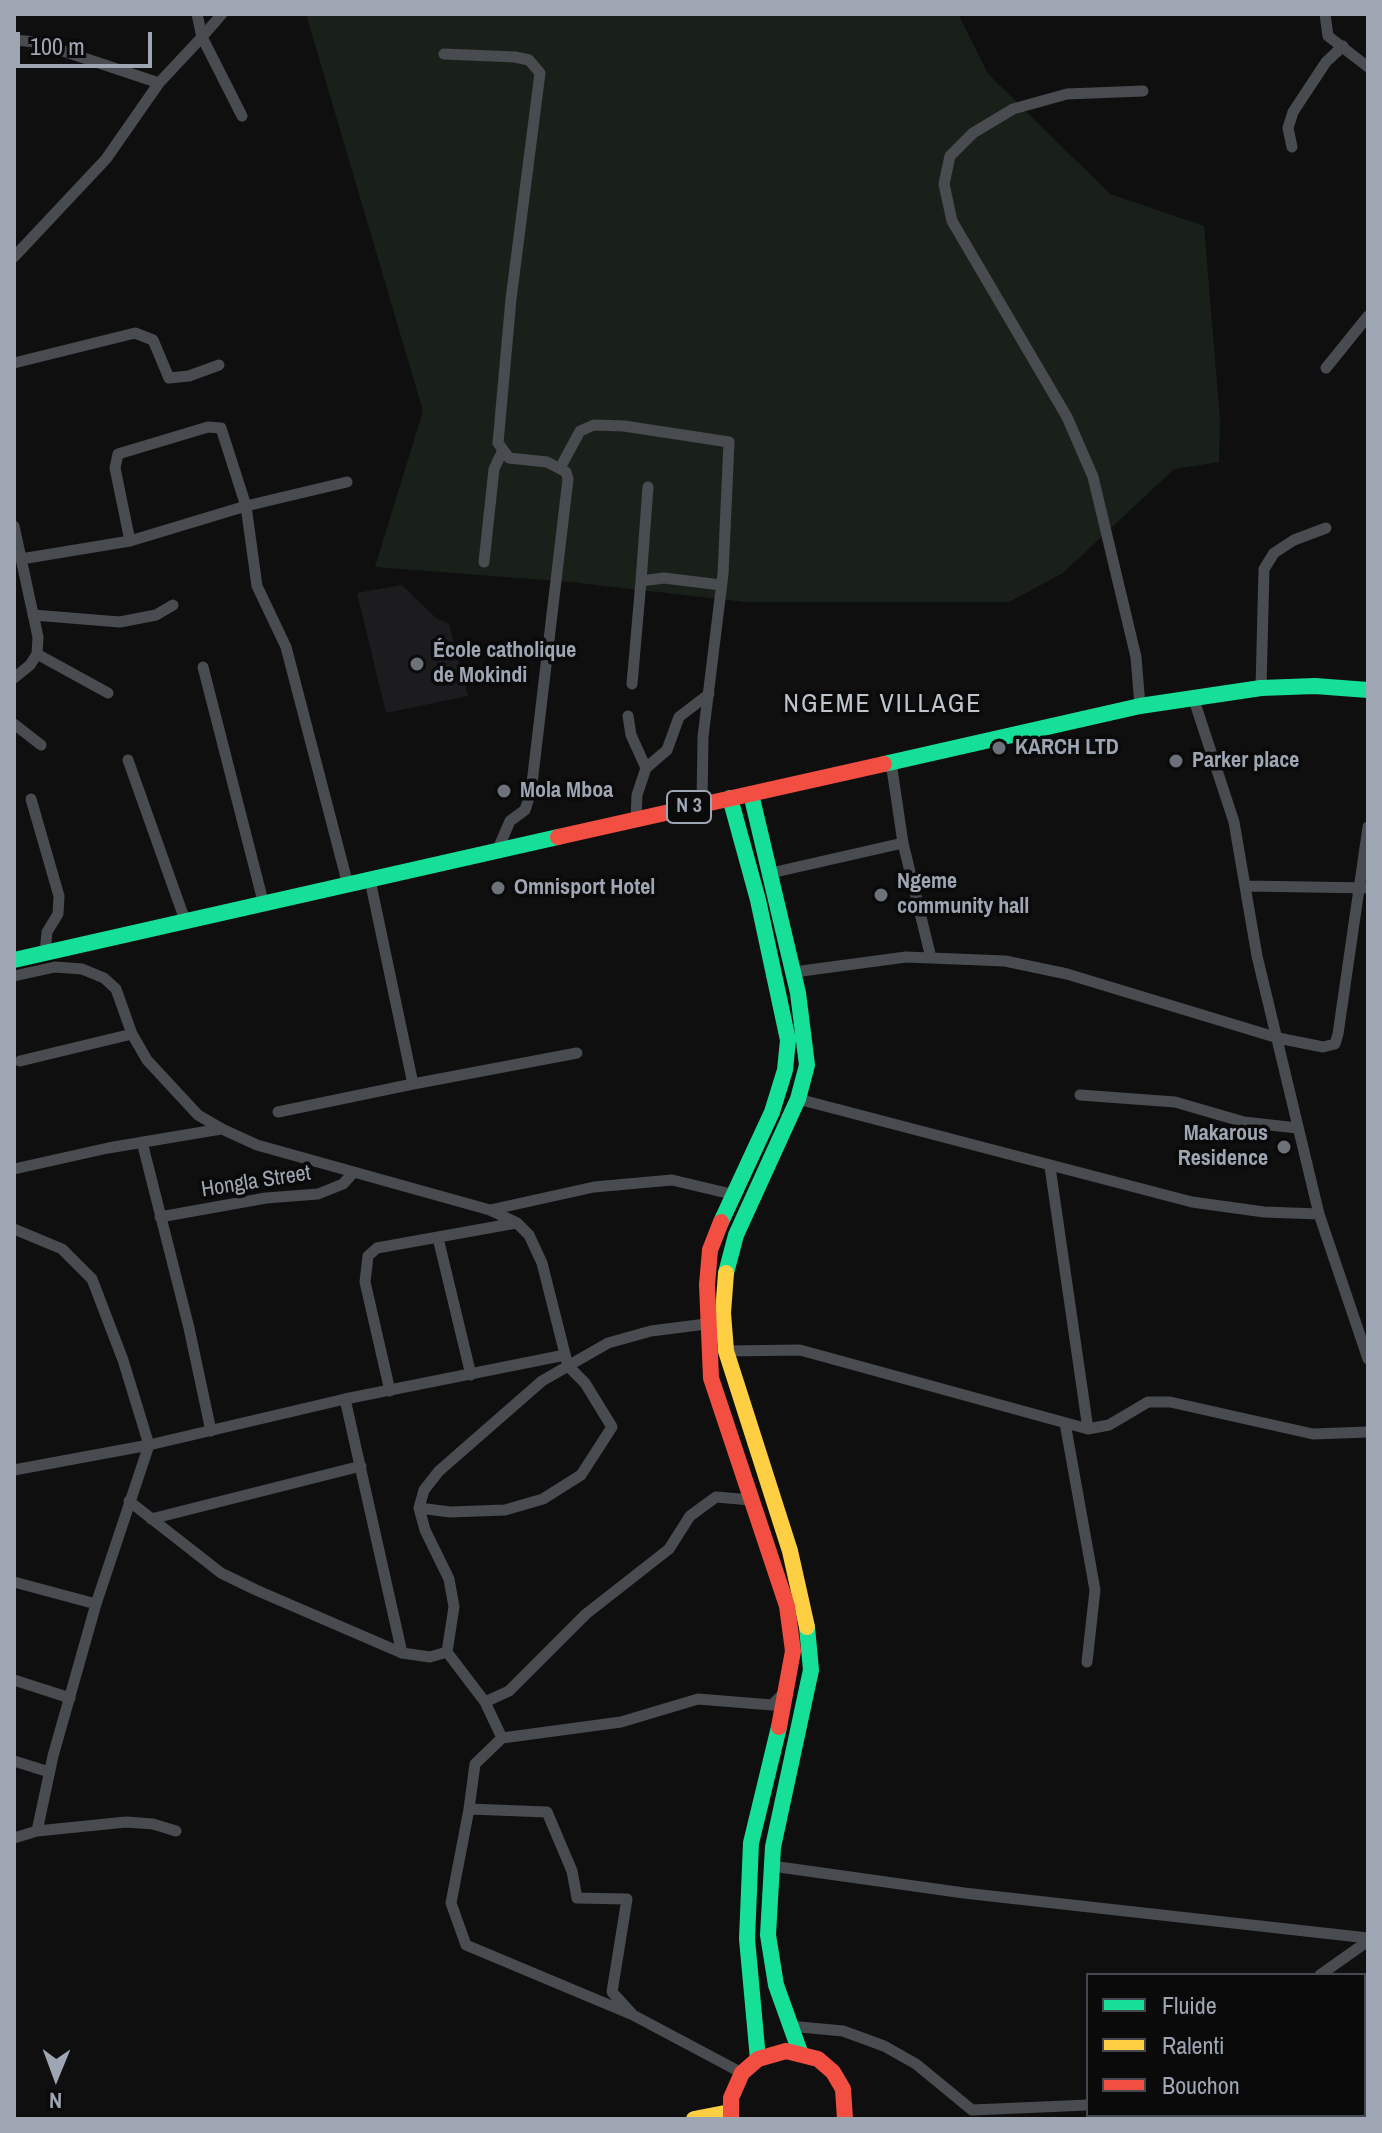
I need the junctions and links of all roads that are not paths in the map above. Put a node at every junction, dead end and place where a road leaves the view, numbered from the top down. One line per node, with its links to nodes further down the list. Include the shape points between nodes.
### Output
1 (197, 14): 4 (street)
2 (222, 14): 4 (street)
3 (1325, 14): 6 (street, via 1328,36)
4 (202, 37): 9 (street); 11 (street)
5 (14, 40): 9 (street, via 36,42)
6 (1343, 46): 8 (street); 12 (street, via 1293,112 1288,128)
7 (444, 54): 18 (street, via 515,57 529,60 540,73 511,299 498,443)
8 (1368, 67)
9 (159, 83): 13 (street, via 106,159)
10 (1143, 91): 41 (street, via 1067,94 1013,109 973,133 950,156 944,184 952,221 1067,417 1093,477 1136,657)
11 (242, 116)
12 (1292, 147)
13 (14, 257)
14 (1368, 316): 17 (street)
15 (14, 363): 16 (street, via 135,333 153,340 169,378)
16 (219, 365)
17 (1326, 368)
18 (502, 452): 19 (street); 27 (street, via 494,469)
19 (560, 468): 29 (street, via 580,431 594,425 729,442); 55 (street, via 568,479 531,792)
20 (347, 482): 22 (street)
21 (648, 487): 28 (street)
22 (246, 506): 25 (street); 25 (street, via 221,428 208,427 118,454 115,468); 58 (street, via 252,566 286,647)
23 (14, 526): 26 (street)
24 (1326, 528): 36 (street, via 1274,553 1264,569)
25 (130, 541): 26 (street)
26 (21, 559): 31 (street)
27 (484, 562)
28 (641, 581): 29 (street, via 664,578); 35 (street)
29 (721, 585): 39 (street)
30 (173, 605): 31 (street, via 156,615 120,622)
31 (33, 615): 32 (street)
32 (37, 654): 34 (street); 38 (street)
33 (203, 667): 61 (street)
34 (14, 678)
35 (632, 684)
36 (1261, 688): 37 (main road, N 3); 40 (main road, N 3)
37 (1368, 690)
38 (108, 693)
39 (709, 694): 47 (street, via 679,717 667,750); 51 (street)
40 (1193, 697): 41 (main road, N 3); 59 (street, via 1234,822)
41 (1140, 706): 46 (main road, N 3)
42 (628, 716): 47 (street)
43 (14, 724): 44 (street)
44 (41, 745)
45 (128, 760): 62 (street)
46 (891, 762): 48 (main road, N 3); 54 (street)
47 (646, 768): 52 (street)
48 (751, 794): 49 (main road, N 3); 56 (main road)
49 (730, 798): 51 (main road, N 3); 82 (main road, via 788,1040 772,1112)
50 (31, 799): 63 (street, via 59,896)
51 (702, 805): 52 (main road, N 3)
52 (636, 819): 55 (main road, N 3)
53 (1368, 827): 60 (street)
54 (903, 843): 56 (street); 64 (street)
55 (498, 849): 57 (main road, N 3)
56 (771, 873): 66 (main road)
57 (370, 880): 58 (main road, N 3); 72 (street)
58 (348, 885): 61 (main road, N 3)
59 (1248, 886): 60 (street); 69 (street, via 1257,956)
60 (1363, 889): 69 (street, via 1335,1044 1323,1047)
61 (264, 905): 62 (main road, N 3)
62 (186, 923): 63 (main road, N 3)
63 (45, 953): 65 (main road, N 3)
64 (931, 958): 66 (street, via 858,961); 69 (street, via 1005,961 1067,974)
65 (14, 960)
66 (794, 972): 74 (main road, via 807,1065)
67 (14, 976): 68 (street, via 55,967 94,972 116,989)
68 (132, 1034): 71 (street); 77 (street, via 175,1091 198,1115)
69 (1278, 1038): 76 (street)
70 (577, 1053): 72 (street)
71 (20, 1061)
72 (413, 1084): 75 (street)
73 (1080, 1095): 76 (street, via 1175,1102 1244,1122)
74 (798, 1099): 79 (street); 90 (main road, via 736,1235 726,1271)
75 (278, 1112)
76 (1297, 1128): 84 (street)
77 (222, 1129): 78 (street); 81 (street, via 257,1145)
78 (142, 1142): 80 (street); 85 (street)
79 (1050, 1167): 84 (street, via 1192,1202); 97 (street)
80 (14, 1169)
81 (353, 1173): 83 (street); 85 (street, Hongla Street, via 343,1184 318,1194)
82 (731, 1194): 83 (street, via 672,1180 594,1187); 89 (main road, via 710,1250)
83 (490, 1210): 86 (street)
84 (1319, 1214): 91 (street)
85 (160, 1217): 98 (street)
86 (517, 1223): 88 (street); 92 (street, via 542,1263)
87 (14, 1229): 100 (street, via 62,1249 92,1279)
88 (438, 1238): 93 (street); 94 (street, via 377,1248 368,1256 365,1282)
89 (706, 1324): 92 (street, via 651,1331); 103 (main road, via 711,1378)
90 (726, 1351): 96 (street, via 800,1350); 123 (main road, via 790,1551 810,1641 811,1670)
91 (1368, 1359)
92 (566, 1360): 93 (street); 105 (street, via 439,1471 424,1490); 105 (street, via 612,1427 581,1475 543,1499 505,1510)
93 (471, 1375): 94 (street)
94 (390, 1391): 95 (street)
95 (345, 1399): 98 (street); 101 (street)
96 (1065, 1423): 97 (street); 111 (street, via 1095,1590)
97 (1088, 1429): 99 (street, via 1109,1425 1148,1402 1170,1402 1313,1434)
98 (211, 1431): 100 (street)
99 (1368, 1432)
100 (149, 1445): 102 (street); 104 (street)
101 (361, 1466): 106 (street); 110 (street)
102 (14, 1470)
103 (751, 1500): 113 (main road, via 787,1606 793,1651); 115 (street, via 716,1497 690,1516 669,1549 586,1614 509,1691)
104 (129, 1501): 106 (street); 108 (street)
105 (419, 1508): 109 (street, via 449,1579 454,1607)
106 (151, 1519): 110 (street, via 221,1573)
107 (14, 1582): 108 (street)
108 (96, 1604): 114 (street)
109 (447, 1652): 110 (street, via 430,1657); 115 (street)
110 (402, 1653)
111 (1087, 1662)
112 (14, 1680): 114 (street)
113 (788, 1689): 116 (street, via 772,1705 698,1699 621,1722); 129 (main road, via 751,1843 747,1939)
114 (70, 1698): 118 (street)
115 (485, 1702): 116 (street)
116 (502, 1738): 119 (street, via 475,1764)
117 (14, 1761): 118 (street)
118 (49, 1772): 120 (street)
119 (469, 1809): 126 (street, via 451,1903 466,1945); 126 (street, via 547,1812 572,1871 577,1898 627,1899 612,1992)
120 (37, 1831): 121 (street, via 126,1822); 122 (street)
121 (176, 1831)
122 (14, 1838)
123 (772, 1866): 124 (street); 127 (main road, via 768,1935)
124 (1368, 1940): 125 (street)
125 (1323, 1973)
126 (633, 2015): 130 (street)
127 (789, 2026): 128 (main road); 131 (street, via 843,2031 884,2046 916,2064 972,2110)
128 (800, 2052): 129 (main road); 134 (main road, via 833,2072 843,2089)
129 (758, 2059): 130 (main road)
130 (742, 2073): 132 (main road)
131 (1086, 2105)
132 (730, 2116): 133 (main road)
133 (694, 2119)
134 (845, 2119)

